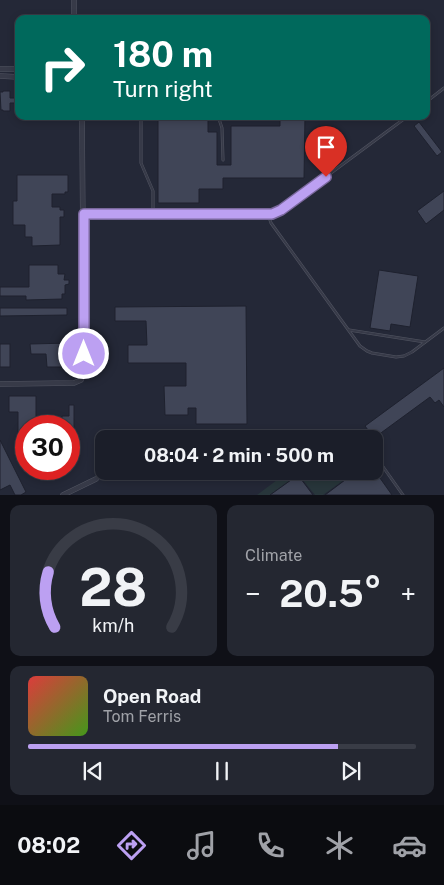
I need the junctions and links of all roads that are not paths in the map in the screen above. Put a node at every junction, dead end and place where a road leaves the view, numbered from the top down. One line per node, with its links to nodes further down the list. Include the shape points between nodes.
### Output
1 (74, 0): 2 (street)
2 (74, 15)
3 (0, 69): 4 (street)
4 (15, 69)
5 (0, 76): 6 (street)
6 (15, 76)
7 (444, 88): 8 (lane)
8 (430, 99)
9 (82, 120): 14 (street)
10 (140, 120): 15 (lane, via 141,164 154,194)
11 (219, 120): 13 (lane)
12 (403, 120): 16 (lane, via 281,210)
13 (223, 160)
14 (84, 214): 15 (lane); 20 (street, via 84,372 81,380 74,384)
15 (153, 214): 16 (lane)
16 (268, 214): 18 (lane, via 271,223)
17 (444, 328): 19 (lane)
18 (349, 330): 19 (lane); 19 (lane, via 367,351 400,357)
19 (425, 342)
20 (0, 384)
21 (383, 467): 24 (lane)
22 (95, 479): 23 (street)
23 (63, 495)
24 (403, 495)

